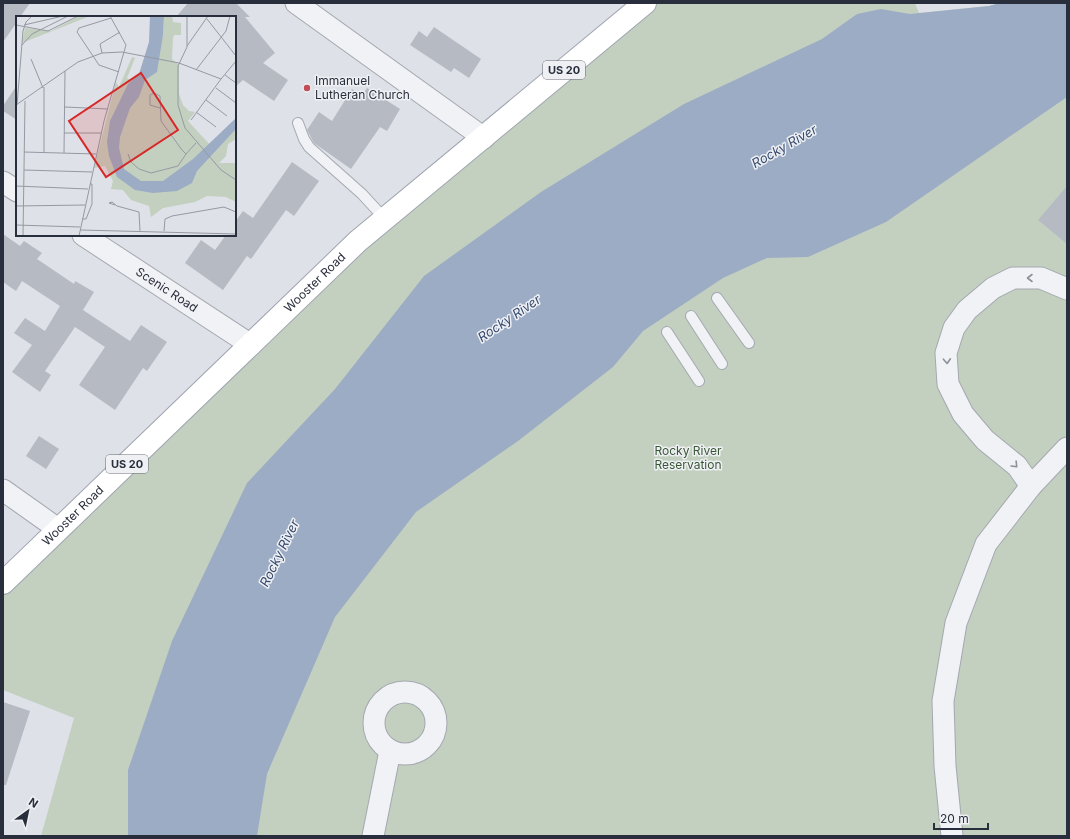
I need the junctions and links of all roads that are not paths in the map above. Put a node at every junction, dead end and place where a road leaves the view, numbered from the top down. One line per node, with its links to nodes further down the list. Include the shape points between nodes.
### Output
1 (296, 3): 4 (street)
2 (645, 3): 4 (main road, Wooster Road / US 20)
3 (298, 123): 7 (lane, via 310,147 362,194)
4 (484, 138): 7 (main road, Wooster Road / US 20)
5 (3, 182): 6 (street)
6 (16, 190)
7 (385, 219): 14 (main road, Wooster Road / US 20, via 358,241)
8 (85, 236): 14 (street, Scenic Road)
9 (1067, 289): 18 (street, one-way to 18, via 1041,278 1013,278 993,288 967,310 954,328 946,353 948,384 963,414 985,440 1017,466)
10 (717, 298): 13 (lane)
11 (691, 316): 15 (lane)
12 (667, 332): 16 (lane)
13 (750, 343)
14 (251, 346): 20 (main road, Wooster Road / US 20)
15 (722, 364)
16 (699, 381)
17 (1067, 448): 18 (street)
18 (1031, 486): 24 (street, via 986,544 956,623 943,701 945,766)
19 (3, 490): 20 (street)
20 (58, 529): 21 (main road, Wooster Road / US 20)
21 (3, 583)
22 (390, 750): 23 (street)
23 (373, 836)
24 (952, 836)

